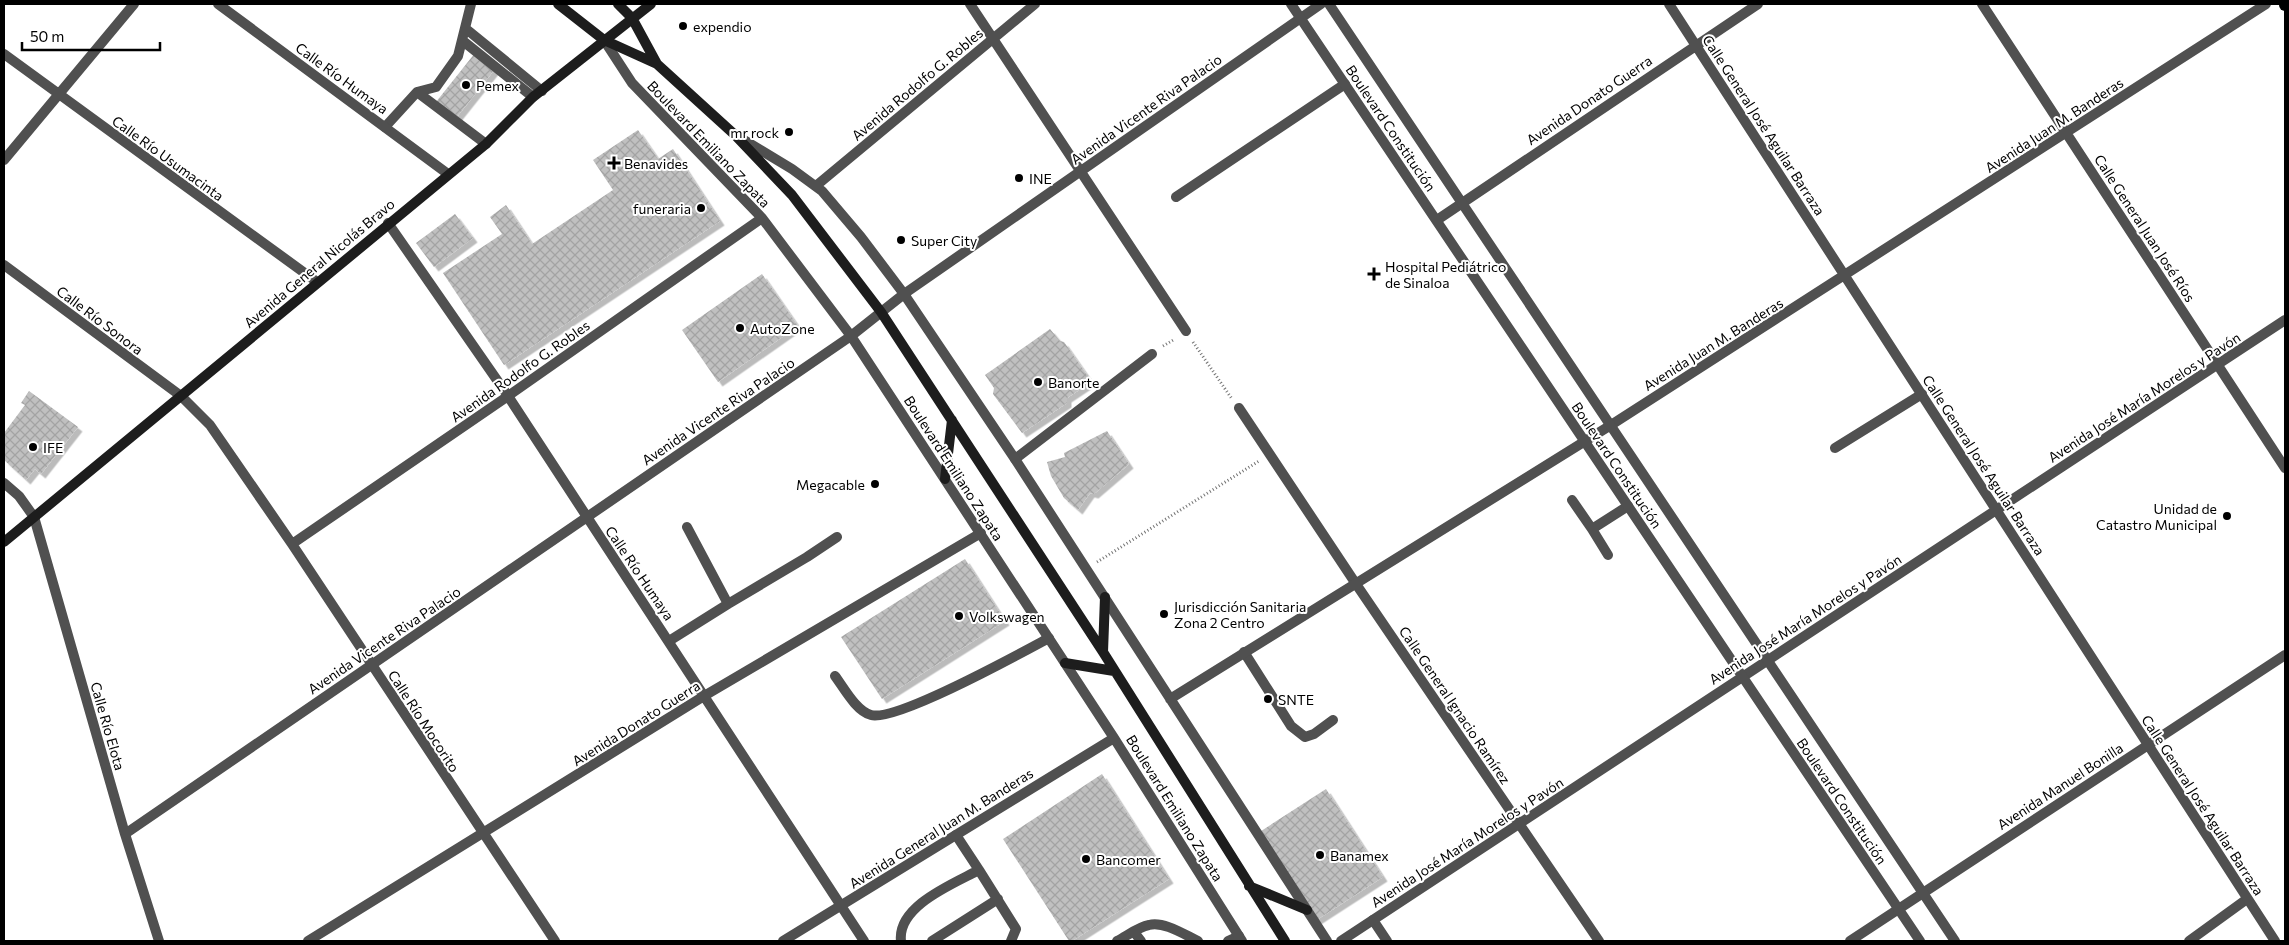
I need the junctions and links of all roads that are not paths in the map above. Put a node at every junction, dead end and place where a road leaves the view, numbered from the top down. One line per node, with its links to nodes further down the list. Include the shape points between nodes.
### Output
1 (134, 4): 28 (street)
2 (218, 4): 30 (street, Calle Río Humaya)
3 (471, 4): 18 (street)
4 (558, 4): 20 (main road, Boulevard Emiliano Zapata)
5 (618, 4): 17 (main road, Boulevard Emiliano Zapata)
6 (651, 4): 17 (main road, Avenida General Nicolás Bravo)
7 (970, 4): 19 (street)
8 (1035, 4): 19 (street, Avenida Rodolfo G. Robles)
9 (1291, 4): 16 (street, Boulevard Constitución)
10 (1320, 4): 16 (street, Avenida Vicente Riva Palacio)
11 (1329, 4): 39 (street, Boulevard Constitución)
12 (1669, 4): 22 (street, Calle General José Aguilar Barraza)
13 (1758, 4): 22 (street, Avenida Donato Guerra)
14 (1982, 4): 31 (street, Calle General Juan José Ríos)
15 (2266, 4): 31 (street, Avenida Juan M. Banderas)
16 (1300, 17): 25 (street, Boulevard Constitución); 35 (street, Avenida Vicente Riva Palacio)
17 (632, 18): 20 (main road, Avenida General Nicolás Bravo); 24 (main road, Boulevard Emiliano Zapata)
18 (465, 28): 21 (street); 26 (street)
19 (993, 39): 35 (street); 37 (street, Avenida Rodolfo G. Robles)
20 (604, 40): 24 (main road, Boulevard Emiliano Zapata); 26 (main road, Avenida General Nicolás Bravo); 40 (street, Boulevard Emiliano Zapata, via 632,83)
21 (463, 41): 27 (street, via 458,56 436,87); 29 (street)
22 (1696, 45): 39 (street, Avenida Donato Guerra); 44 (street, Calle General José Aguilar Barraza)
23 (4, 54): 28 (street, Calle Río Usumacinta)
24 (658, 64): 32 (main road, Boulevard Emiliano Zapata)
25 (1345, 84): 38 (street); 41 (street, Boulevard Constitución)
26 (542, 91): 29 (main road, Avenida General Nicolás Bravo)
27 (417, 92): 30 (street); 33 (street)
28 (58, 95): 34 (street); 45 (street, Calle Río Usumacinta)
29 (533, 97): 33 (main road, Avenida General Nicolás Bravo)
30 (385, 127): 36 (street, Calle Río Humaya)
31 (2067, 133): 44 (street, Avenida Juan M. Banderas); 52 (street, Calle General Juan José Ríos)
32 (735, 135): 37 (street, Boulevard Emiliano Zapata); 47 (main road, Boulevard Emiliano Zapata, via 804,210)
33 (486, 144): 36 (main road, Avenida General Nicolás Bravo)
34 (4, 160)
35 (1082, 171): 46 (street, Avenida Vicente Riva Palacio); 49 (street)
36 (448, 174): 42 (main road, Avenida General Nicolás Bravo)
37 (817, 186): 46 (street, Boulevard Emiliano Zapata)
38 (1176, 197)
39 (1462, 202): 41 (street, Avenida Donato Guerra); 58 (street, Boulevard Constitución)
40 (762, 218): 50 (street, Boulevard Emiliano Zapata); 55 (street, Avenida Rodolfo G. Robles)
41 (1437, 220): 59 (street, Boulevard Constitución)
42 (388, 223): 45 (main road, Avenida General Nicolás Bravo); 55 (street, Calle Río Humaya)
43 (4, 265): 54 (street, Calle Río Sonora)
44 (1845, 276): 53 (street, Calle General José Aguilar Barraza); 58 (street, Avenida Juan M. Banderas)
45 (317, 282): 54 (main road, Avenida General Nicolás Bravo)
46 (904, 294): 47 (street, Avenida Vicente Riva Palacio); 61 (street, Boulevard Emiliano Zapata)
47 (881, 312): 50 (street, Avenida Vicente Riva Palacio); 57 (main road, Boulevard Emiliano Zapata)
48 (2285, 320): 52 (street, Avenida José María Morelos y Pavón)
49 (1186, 331)
50 (851, 336): 63 (street, Boulevard Emiliano Zapata); 69 (street, Avenida Vicente Riva Palacio)
51 (1152, 354): 61 (street)
52 (2217, 364): 62 (street, Calle General Juan José Ríos); 67 (street, Avenida José María Morelos y Pavón)
53 (1922, 394): 60 (street); 67 (street, Calle General José Aguilar Barraza)
54 (180, 396): 68 (main road, Avenida General Nicolás Bravo); 75 (street, Calle Río Mocorito, via 210,425)
55 (508, 396): 69 (street, Calle Río Humaya); 75 (street, Avenida Rodolfo G. Robles)
56 (1238, 408): 77 (street, Calle General Ignacio Ramírez)
57 (952, 420): 63 (main road); 82 (main road, Boulevard Emiliano Zapata)
58 (1611, 425): 59 (street, Avenida Juan M. Banderas); 85 (street, Boulevard Constitución)
59 (1584, 441): 66 (street, Boulevard Constitución); 77 (street, Avenida Juan M. Banderas)
60 (1835, 448)
61 (1014, 458): 78 (street, Boulevard Emiliano Zapata)
62 (2285, 468)
63 (945, 479): 72 (street, Boulevard Emiliano Zapata)
64 (4, 483): 68 (street, Calle Río Elota, via 19,496)
65 (1572, 500): 71 (street)
66 (1628, 506): 71 (street); 90 (street, Boulevard Constitución)
67 (1996, 510): 85 (street, Avenida José María Morelos y Pavón); 95 (street, Calle General José Aguilar Barraza)
68 (34, 517): 74 (main road, Avenida General Nicolás Bravo); 98 (street, Calle Río Elota)
69 (587, 518): 81 (street, Calle Río Humaya); 87 (street, Avenida Vicente Riva Palacio)
70 (687, 527): 79 (street)
71 (1592, 529): 76 (street)
72 (981, 533): 80 (street, Boulevard Emiliano Zapata); 91 (street, Avenida Donato Guerra)
73 (837, 537): 79 (street)
74 (4, 542)
75 (292, 544): 87 (street, Calle Río Mocorito)
76 (1608, 556)
77 (1356, 584): 83 (street, Avenida Juan M. Banderas); 96 (street, Calle General Ignacio Ramírez)
78 (1104, 597): 82 (main road); 92 (street, Boulevard Emiliano Zapata)
79 (728, 604): 81 (street)
80 (1050, 638): 86 (street, Boulevard Emiliano Zapata); 89 (street, via 968,681 901,711 880,716 861,709)
81 (669, 642): 91 (street, Calle Río Humaya)
82 (1102, 652): 88 (main road, Boulevard Emiliano Zapata)
83 (1244, 652): 92 (street, Avenida Juan M. Banderas); 93 (street, via 1298,734 1305,737 1314,734)
84 (2285, 655): 95 (street, Avenida Manuel Bonilla)
85 (1768, 660): 90 (street, Avenida José María Morelos y Pavón); 102 (street, Boulevard Constitución)
86 (1065, 663): 88 (main road); 94 (street, Boulevard Emiliano Zapata)
87 (371, 665): 97 (street, Calle Río Mocorito); 98 (street, Avenida Vicente Riva Palacio)
88 (1114, 671): 101 (main road, Boulevard Emiliano Zapata)
89 (835, 676)
90 (1742, 677): 96 (street, Avenida José María Morelos y Pavón); 106 (street, Boulevard Constitución)
91 (704, 696): 97 (street, Avenida Donato Guerra); 105 (street, Calle Río Humaya)
92 (1170, 699): 107 (street, Boulevard Emiliano Zapata)
93 (1334, 720)
94 (1114, 738): 99 (street, Avenida General Juan M. Banderas); 111 (street, Boulevard Emiliano Zapata)
95 (2148, 744): 102 (street, Avenida Manuel Bonilla); 104 (street, Calle General José Aguilar Barraza)
96 (1519, 824): 108 (street, Avenida José María Morelos y Pavón); 128 (street, Calle General Ignacio Ramírez)
97 (482, 833): 113 (street, Avenida Donato Guerra); 114 (street, Calle Río Mocorito)
98 (125, 834): 112 (street, Calle Río Elota)
99 (956, 835): 100 (street); 105 (street, Avenida General Juan M. Banderas)
100 (979, 870): 103 (street); 117 (street, via 914,908 904,921)
101 (1249, 886): 107 (main road); 124 (main road, Boulevard Emiliano Zapata)
102 (1923, 893): 106 (street, Avenida Manuel Bonilla); 131 (street, Boulevard Constitución)
103 (998, 898): 118 (street); 119 (street, via 1016,929)
104 (2247, 899): 132 (street); 133 (street, Calle General José Aguilar Barraza)
105 (841, 906): 115 (street, Avenida General Juan M. Banderas); 116 (street, Calle Río Humaya)
106 (1898, 909): 129 (street, Avenida Manuel Bonilla); 130 (street, Boulevard Constitución)
107 (1307, 910): 125 (street, Boulevard Emiliano Zapata)
108 (1373, 920): 126 (street, Avenida José María Morelos y Pavón); 127 (street)
109 (1134, 932): 110 (street, via 1154,924); 120 (street); 121 (street)
110 (1186, 938): 122 (street)
111 (1240, 938): 123 (street)
112 (159, 941)
113 (308, 941)
114 (555, 941)
115 (783, 941)
116 (864, 941)
117 (901, 941)
118 (932, 941)
119 (1012, 941)
120 (1117, 941)
121 (1140, 941)
122 (1198, 941)
123 (1228, 941)
124 (1285, 941)
125 (1327, 941)
126 (1341, 941)
127 (1388, 941)
128 (1599, 941)
129 (1850, 941)
130 (1920, 941)
131 (1955, 941)
132 (2189, 941)
133 (2275, 941)

